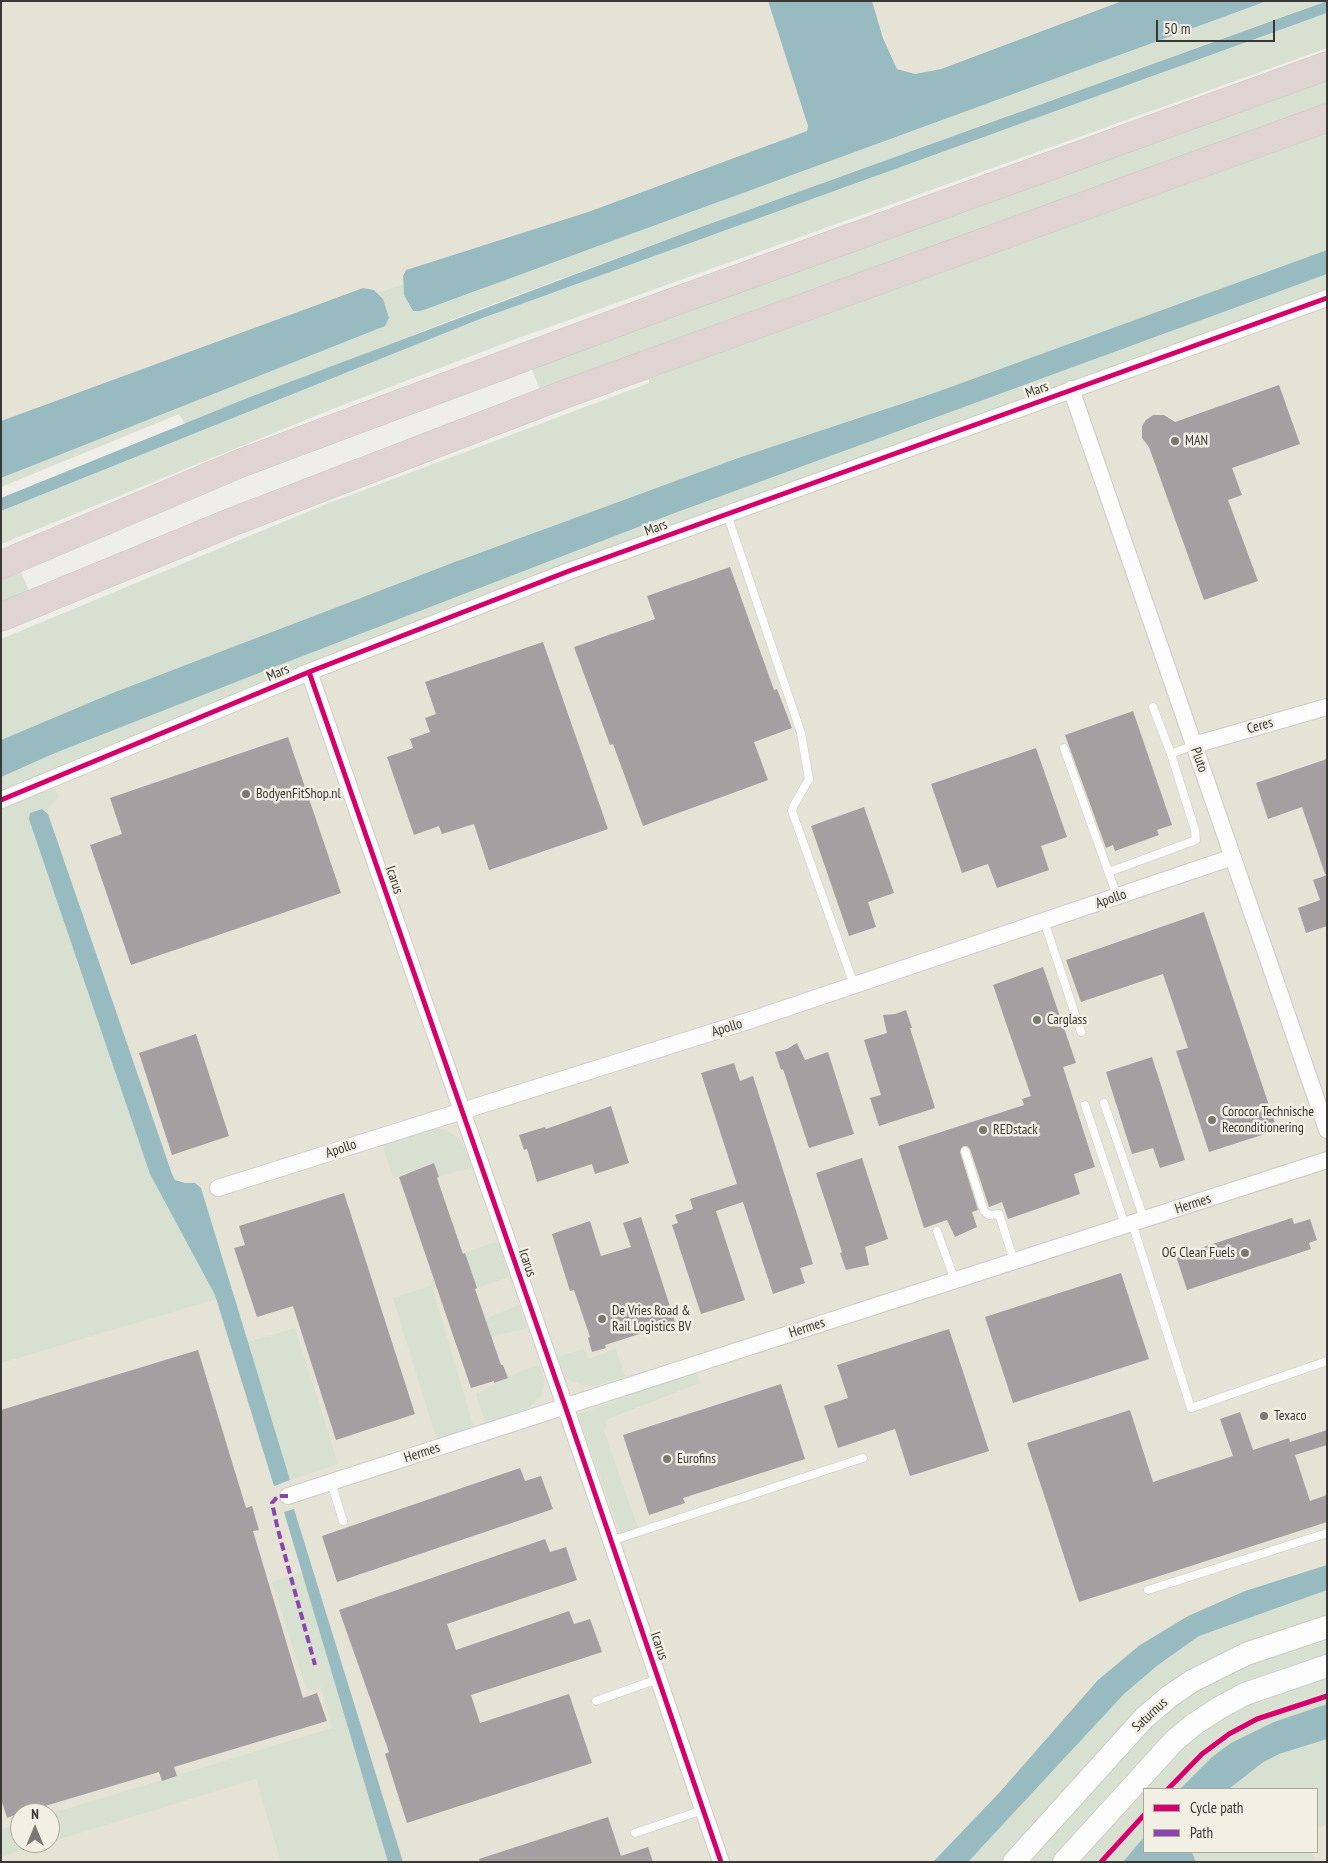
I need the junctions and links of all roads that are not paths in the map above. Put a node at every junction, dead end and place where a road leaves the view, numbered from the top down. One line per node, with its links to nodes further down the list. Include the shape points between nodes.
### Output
1 (1327, 66): 6 (highway, via 644,312 241,463)
2 (1327, 118): 7 (highway, via 565,394 232,522)
3 (1327, 298): 4 (street, Mars)
4 (1071, 389): 5 (street, Mars); 11 (street, Pluto)
5 (727, 514): 8 (street, Mars, via 569,571); 19 (lane, via 801,733 810,779 792,811)
6 (1, 565)
7 (1, 617)
8 (309, 672): 14 (street, Mars); 23 (street, Icarus)
9 (1153, 707): 13 (lane)
10 (1327, 707): 11 (street, Ceres)
11 (1194, 745): 13 (lane); 15 (street, Pluto)
12 (1064, 748): 16 (lane)
13 (1170, 754): 16 (lane, via 1196,840)
14 (1, 800)
15 (1233, 858): 17 (street, Apollo); 24 (street, Pluto)
16 (1109, 872): 17 (lane)
17 (1118, 896): 18 (street, Apollo)
18 (1044, 921): 19 (street, Apollo); 20 (lane)
19 (854, 985): 23 (street, Apollo)
20 (1081, 1032)
21 (1104, 1103): 28 (lane)
22 (1085, 1105): 28 (lane)
23 (462, 1110): 27 (street, Apollo); 33 (street, Icarus)
24 (1327, 1130)
25 (965, 1151): 30 (lane, via 984,1211 989,1215 999,1214)
26 (1327, 1160): 28 (street, Hermes)
27 (218, 1188)
28 (1134, 1223): 30 (street, Hermes); 32 (lane, via 1192,1408)
29 (937, 1231): 31 (lane)
30 (1014, 1262): 31 (street, Hermes)
31 (955, 1280): 33 (street, Hermes)
32 (1327, 1361)
33 (565, 1406): 35 (street, Hermes); 39 (street, Icarus)
34 (863, 1458): 39 (lane)
35 (331, 1482): 36 (street, Hermes); 37 (lane)
36 (288, 1496)
37 (343, 1521)
38 (1327, 1534): 40 (lane)
39 (611, 1542): 43 (street, Icarus)
40 (1148, 1590)
41 (1327, 1627): 48 (main road, Saturnus, via 1246,1654 1199,1677 1170,1696 1144,1718)
42 (1327, 1666): 49 (main road, via 1245,1694 1200,1720 1174,1741)
43 (658, 1679): 44 (lane); 45 (street, Icarus)
44 (596, 1701)
45 (703, 1810): 46 (lane); 47 (street, Icarus)
46 (635, 1833)
47 (721, 1862)
48 (1014, 1862)
49 (1064, 1862)

